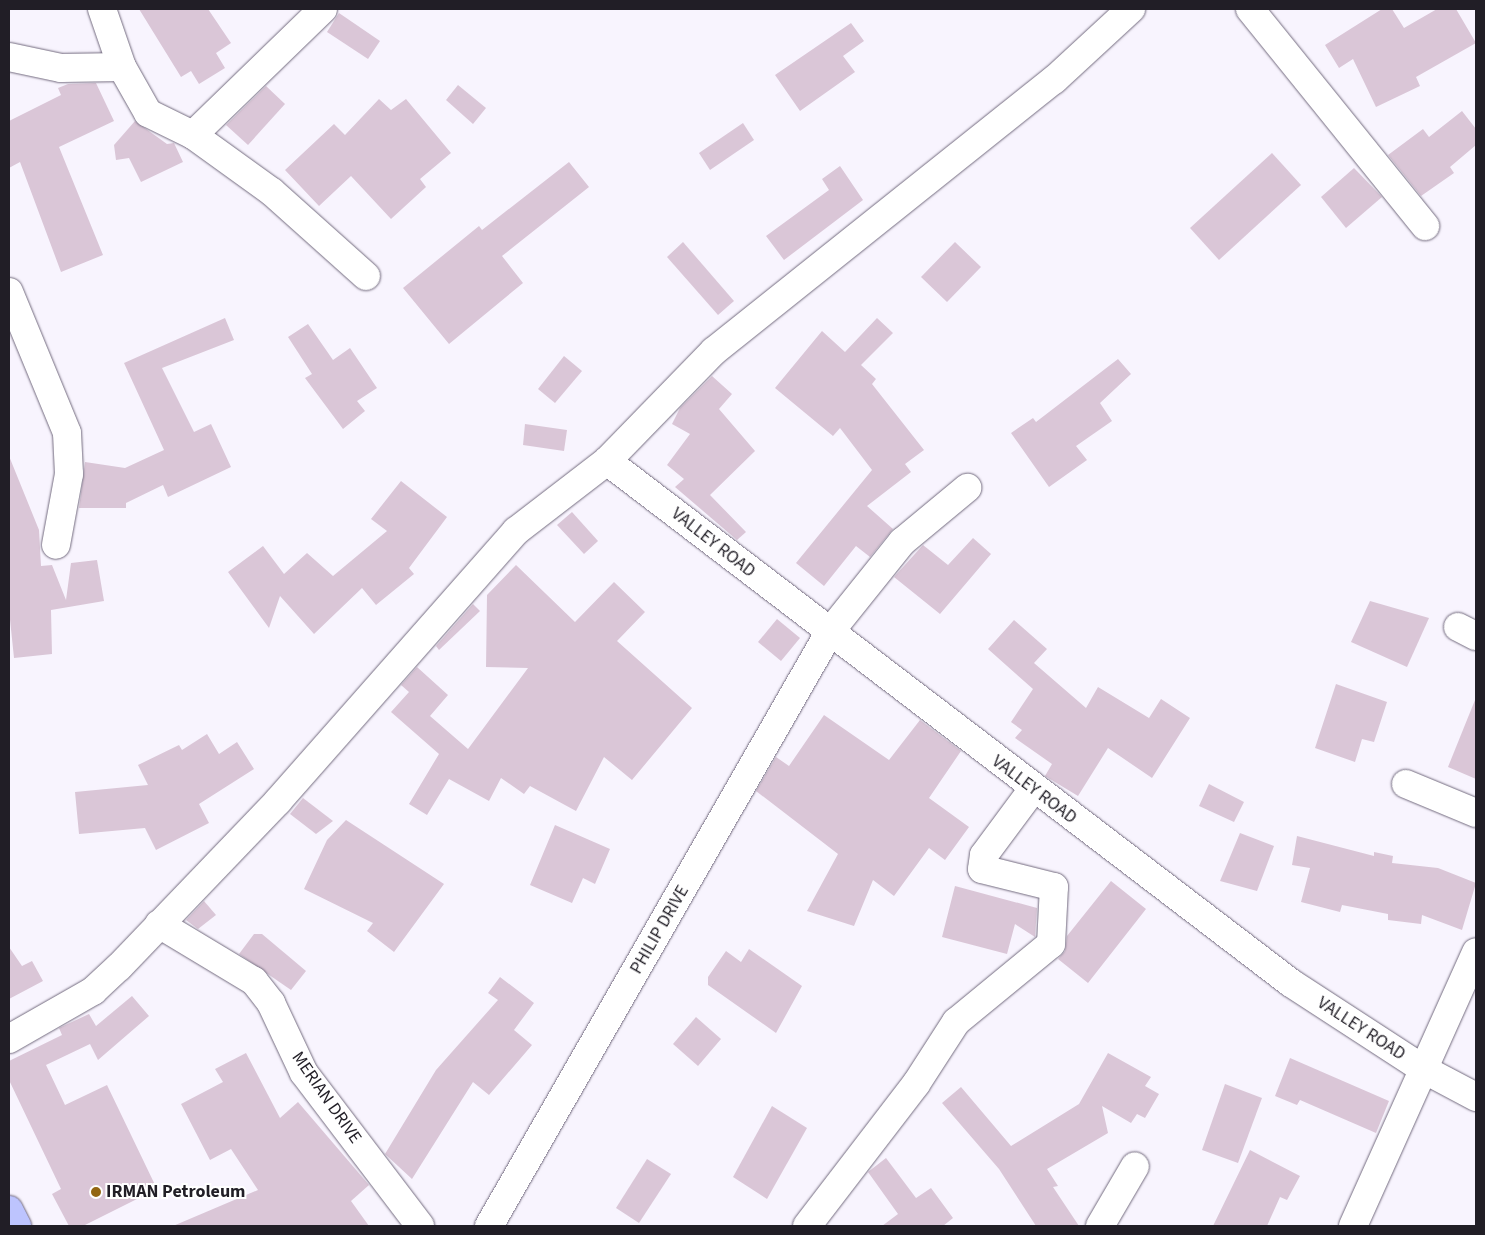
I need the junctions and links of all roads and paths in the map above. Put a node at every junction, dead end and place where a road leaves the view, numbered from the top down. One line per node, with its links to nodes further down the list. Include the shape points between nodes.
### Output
1 (102, 9): 6 (street)
2 (323, 9): 7 (street)
3 (1131, 9): 11 (street, via 1054,80 714,351)
4 (1250, 9): 8 (street)
5 (9, 57): 6 (street, via 61,68)
6 (122, 67): 7 (street, via 148,113)
7 (193, 135): 9 (street, via 286,204)
8 (1425, 226)
9 (366, 276)
10 (9, 292): 13 (street, via 67,433 68,474)
11 (607, 461): 14 (street, VALLEY ROAD); 18 (street, via 516,531 384,675 278,801)
12 (967, 488): 14 (street, PHILIP DRIVE, via 902,542)
13 (56, 545)
14 (829, 633): 16 (street, VALLEY ROAD); 27 (street, PHILIP DRIVE)
15 (1406, 784): 17 (street)
16 (1033, 789): 21 (street, VALLEY ROAD, via 1291,983); 28 (street, via 984,854 982,869 1054,887 1051,944 956,1022 916,1084)
17 (1476, 813)
18 (159, 924): 20 (street, via 93,991); 26 (street, MERIAN DRIVE, via 254,981 271,1003 304,1073)
19 (1476, 952): 21 (street)
20 (9, 1039)
21 (1425, 1070): 22 (street, VALLEY ROAD); 30 (street)
22 (1476, 1096)
23 (1136, 1166): 29 (street)
24 (9, 1210): 25 (main road)
25 (17, 1226)
26 (420, 1226)
27 (489, 1226)
28 (807, 1226)
29 (1100, 1226)
30 (1353, 1226)

